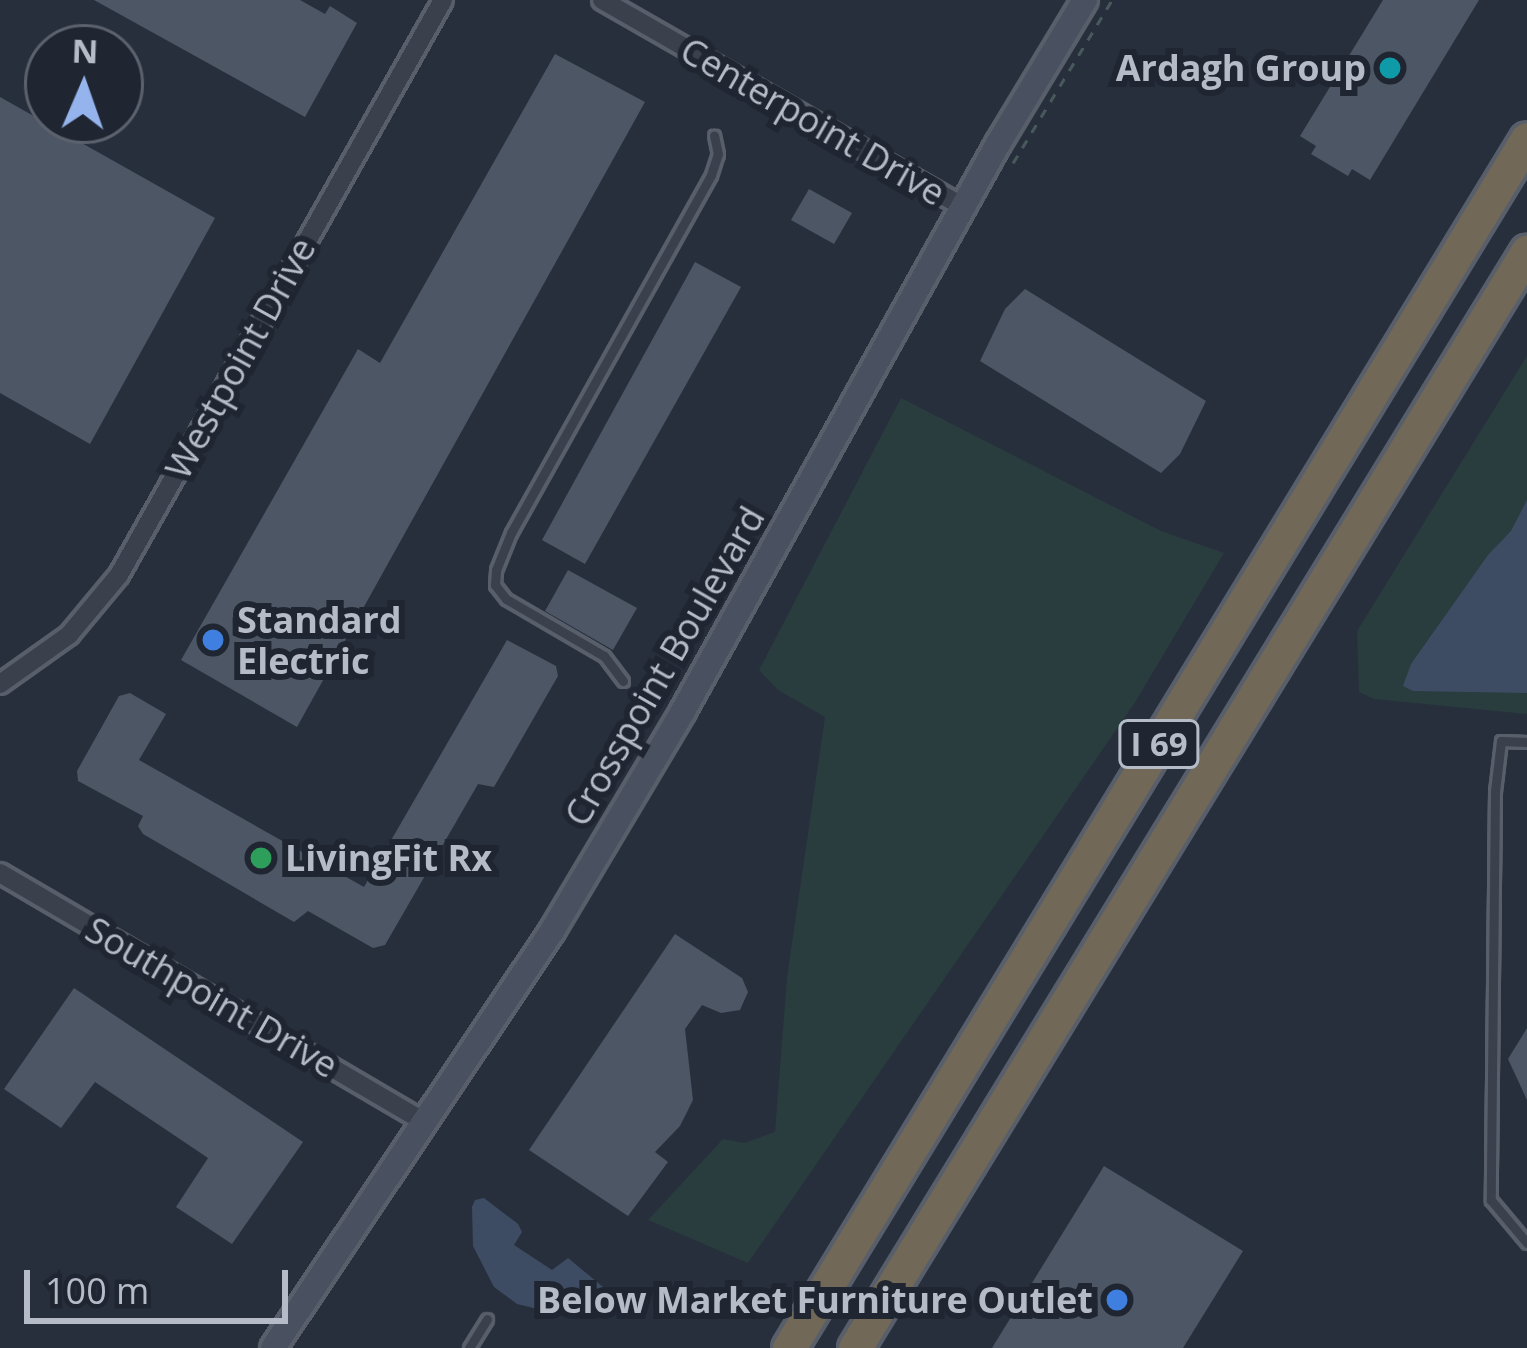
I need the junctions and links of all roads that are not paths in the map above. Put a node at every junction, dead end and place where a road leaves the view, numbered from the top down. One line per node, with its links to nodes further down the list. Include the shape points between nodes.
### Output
1 (442, 0): 9 (street, Westpoint Drive, via 119,575 69,635)
2 (602, 0): 6 (street, Centerpoint Drive)
3 (1085, 0): 6 (street, Crosspoint Boulevard)
4 (714, 135): 8 (lane, via 711,175 496,570 506,599 604,656)
5 (1527, 139): 18 (highway, I 69)
6 (963, 207): 12 (street, Crosspoint Boulevard, via 679,719 552,932)
7 (1527, 252): 19 (highway, I 69)
8 (623, 681)
9 (0, 684)
10 (1527, 742): 13 (lane, via 1501,741 1496,791 1491,1200 1505,1222)
11 (0, 873): 12 (street, Southpoint Drive)
12 (424, 1122): 16 (street, Crosspoint Boulevard)
13 (1523, 1231): 14 (lane)
14 (1527, 1243)
15 (488, 1319): 17 (lane)
16 (273, 1348)
17 (469, 1348)
18 (789, 1348)
19 (855, 1348)

